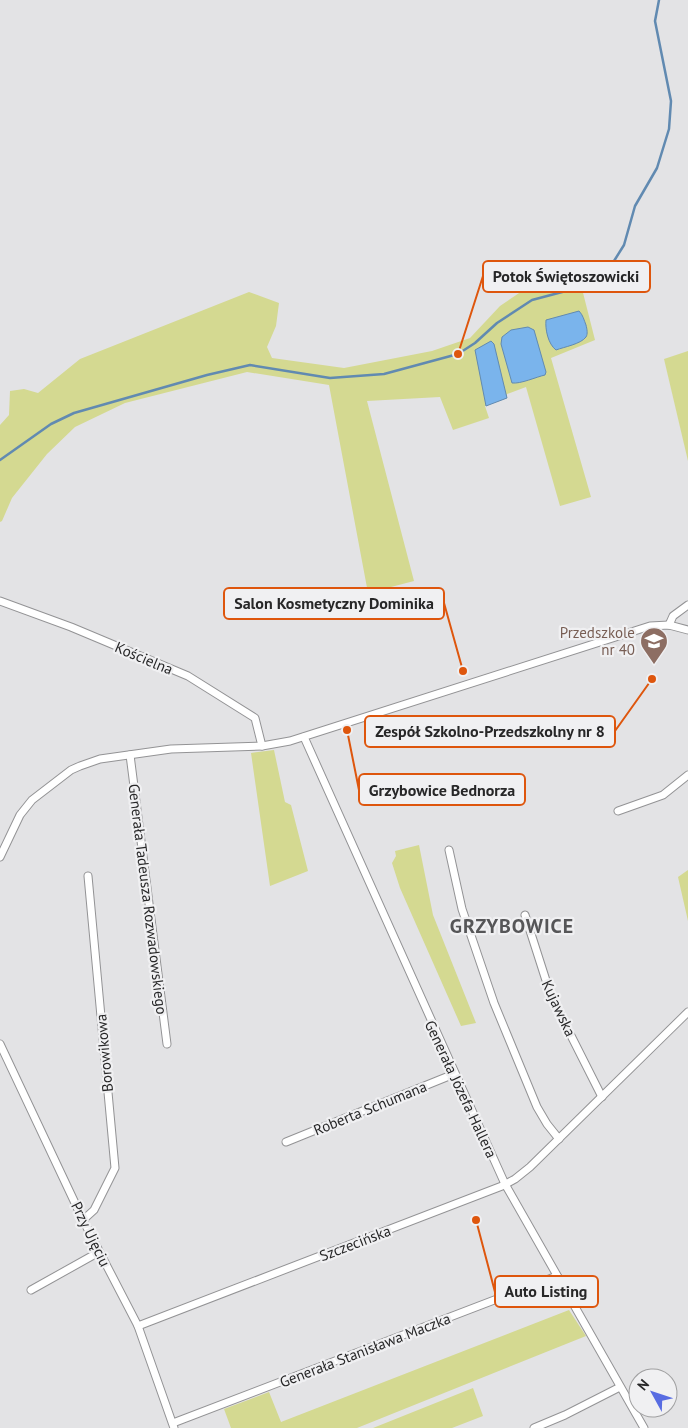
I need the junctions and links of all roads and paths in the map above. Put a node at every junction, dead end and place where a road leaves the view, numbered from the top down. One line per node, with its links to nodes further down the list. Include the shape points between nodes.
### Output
1 (0, 601): 6 (street, Kościelna, via 188,676 255,718)
2 (688, 604): 3 (street, via 673,616)
3 (669, 625): 4 (street); 5 (street, via 654,625)
4 (688, 630)
5 (304, 737): 6 (street); 17 (street, Generała Józefa Hallera)
6 (262, 746): 7 (street, via 188,747)
7 (130, 755): 11 (street, via 100,759 80,766 42,791 25,809); 16 (street, Generała Tadeusza Rozwadowskiego)
8 (688, 775): 9 (street, via 662,795)
9 (618, 811)
10 (449, 850): 19 (street, via 462,909 494,1003 537,1107)
11 (0, 857)
12 (88, 876): 22 (street, Borowikowa, via 115,1168 94,1210)
13 (525, 914): 18 (street, Kujawska, via 551,996)
14 (688, 1012): 18 (street, Szczecińska)
15 (0, 1044): 22 (street, Przy Ujęciu)
16 (167, 1044)
17 (454, 1074): 20 (street, Roberta Schumana); 21 (street, Generała Józefa Hallera)
18 (602, 1097): 19 (street, Szczecińska)
19 (559, 1139): 21 (street, Szczecińska, via 523,1174)
20 (286, 1142)
21 (505, 1184): 24 (street, Generała Józefa Hallera); 26 (street, Szczecińska)
22 (84, 1220): 23 (street, Przy Ujęciu)
23 (100, 1252): 25 (street); 26 (street, Przy Ujęciu)
24 (556, 1276): 27 (street, Generała Józefa Hallera); 28 (street, Generała Stanisława Maczka)
25 (31, 1290)
26 (138, 1326): 28 (street, Przy Ujęciu)
27 (620, 1387): 29 (street); 30 (street, Generała Józefa Hallera)
28 (174, 1426)
29 (534, 1428)
30 (644, 1428)

